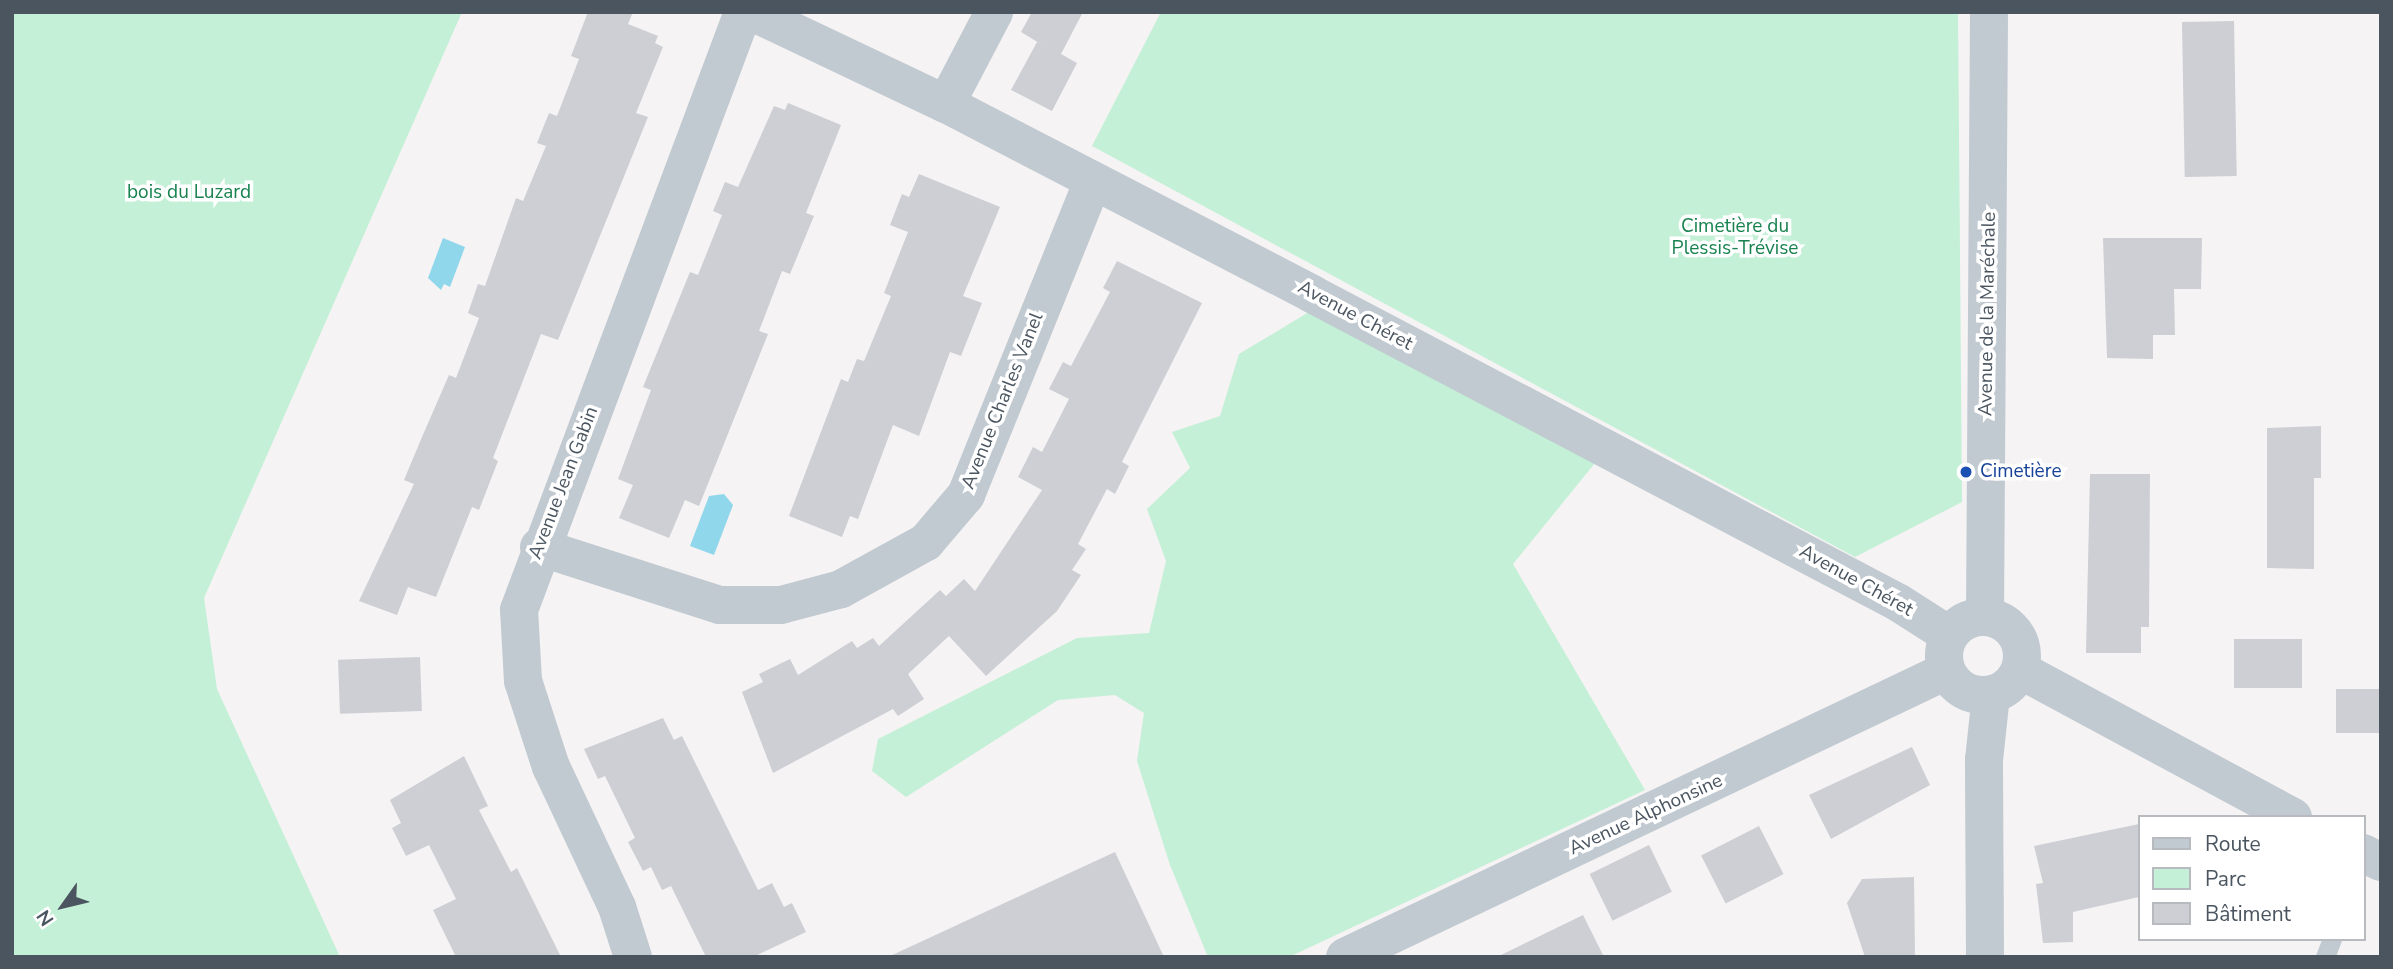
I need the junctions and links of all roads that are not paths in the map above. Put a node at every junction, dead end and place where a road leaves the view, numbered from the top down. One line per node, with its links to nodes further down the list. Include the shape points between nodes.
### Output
1 (743, 12): 7 (street, Avenue Jean Gabin)
2 (752, 12): 5 (street, Avenue Chéret)
3 (994, 12): 5 (street)
4 (1989, 12): 8 (street, Avenue de la Maréchale)
5 (946, 104): 6 (street, Avenue Chéret)
6 (1092, 183): 7 (street, Avenue Charles Vanel, via 966,495 926,542 841,589 781,605 720,605); 9 (street, Avenue Chéret, via 1899,603)
7 (539, 547): 13 (street, Avenue Jean Gabin, via 519,610 523,681 551,766 617,907)
8 (1985, 616): 9 (street, via 1965,620); 10 (street, via 2016,634 2022,645)
9 (1948, 653): 11 (street, via 1964,691); 14 (street, Avenue Alphonsine)
10 (2020, 670): 11 (street, via 2014,682); 12 (street)
11 (1991, 695): 15 (street, via 1984,760)
12 (2289, 815)
13 (633, 957)
14 (1345, 957)
15 (1985, 957)

